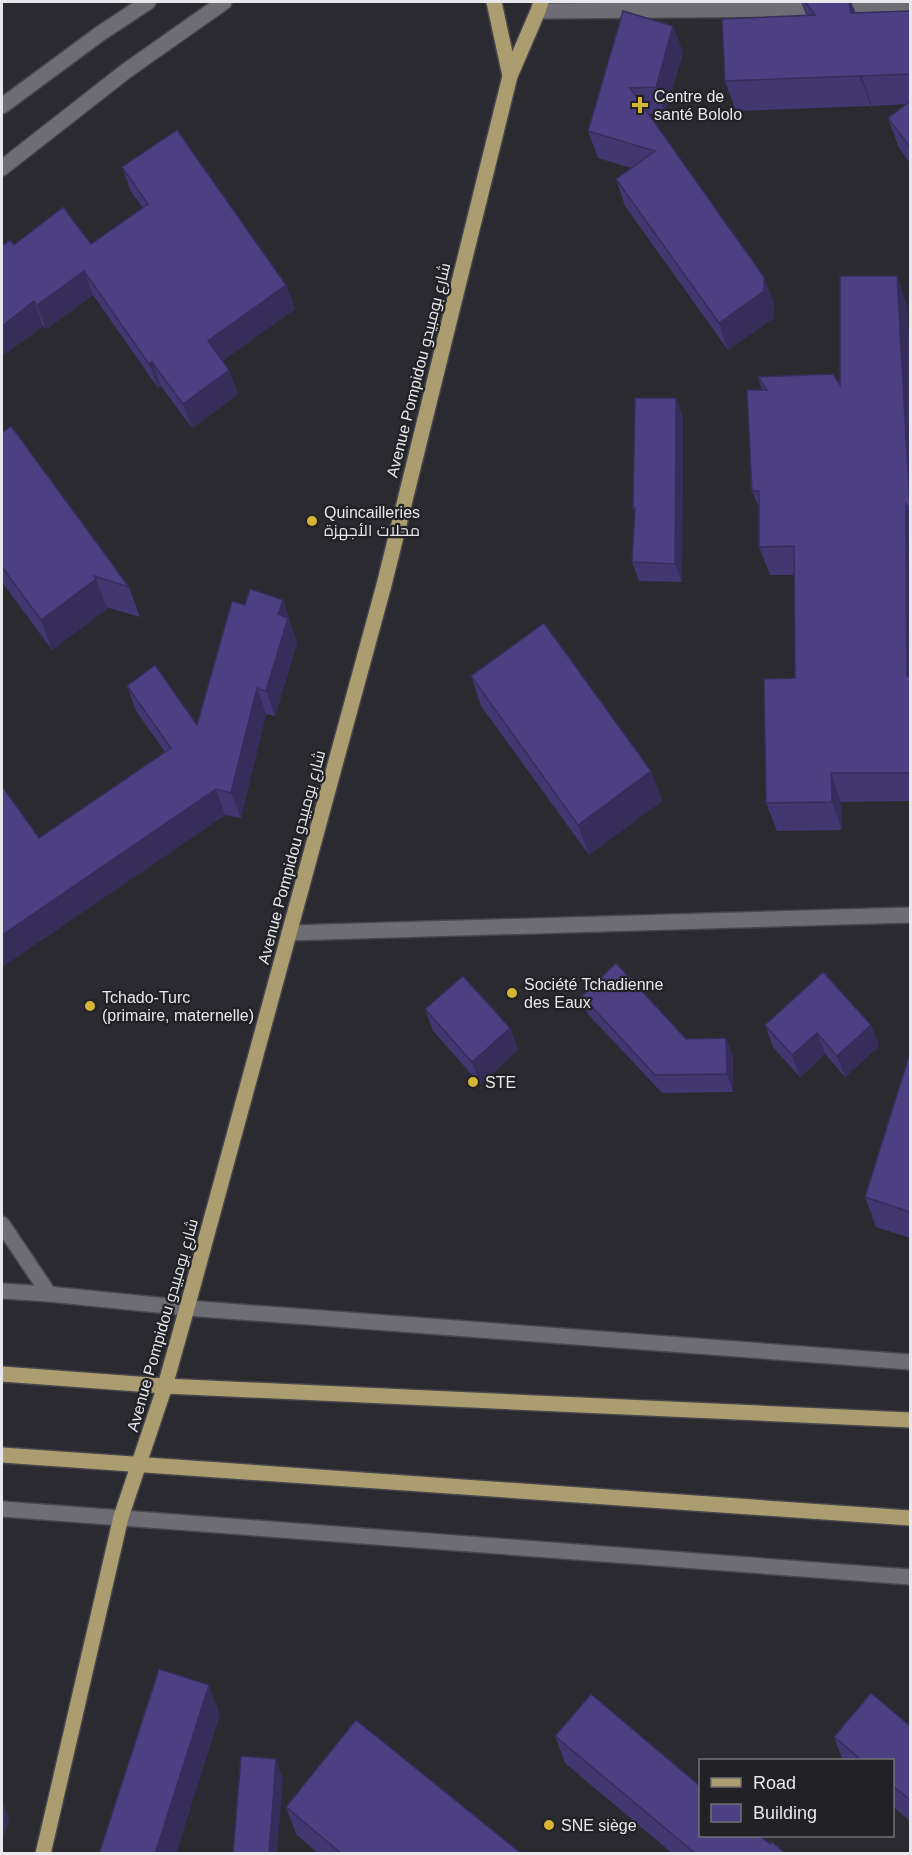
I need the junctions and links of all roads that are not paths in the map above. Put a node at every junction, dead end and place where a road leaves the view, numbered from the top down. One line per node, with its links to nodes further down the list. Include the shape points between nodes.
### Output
1 (148, 2): 7 (street)
2 (224, 2): 8 (street, via 126,71)
3 (494, 2): 6 (main road)
4 (540, 6): 5 (street); 6 (main road, Avenue Pompidou شارع بومبيدو)
5 (910, 8)
6 (510, 76): 10 (main road, Avenue Pompidou شارع بومبيدو, via 384,585)
7 (2, 106)
8 (2, 168)
9 (910, 915): 10 (street)
10 (289, 933): 14 (main road, Avenue Pompidou شارع بومبيدو)
11 (2, 1224): 13 (street)
12 (2, 1291): 13 (street)
13 (49, 1294): 14 (street)
14 (187, 1308): 15 (street); 17 (main road, Avenue Pompidou شارع بومبيدو)
15 (910, 1362)
16 (2, 1374): 17 (main road)
17 (165, 1386): 18 (main road); 20 (main road, Avenue Pompidou شارع بومبيدو)
18 (910, 1420)
19 (2, 1455): 20 (main road)
20 (139, 1465): 22 (main road, Avenue Pompidou شارع بومبيدو); 23 (main road)
21 (2, 1509): 22 (street)
22 (121, 1517): 24 (street); 25 (main road, Avenue Pompidou شارع بومبيدو)
23 (910, 1518)
24 (910, 1577)
25 (43, 1854)

